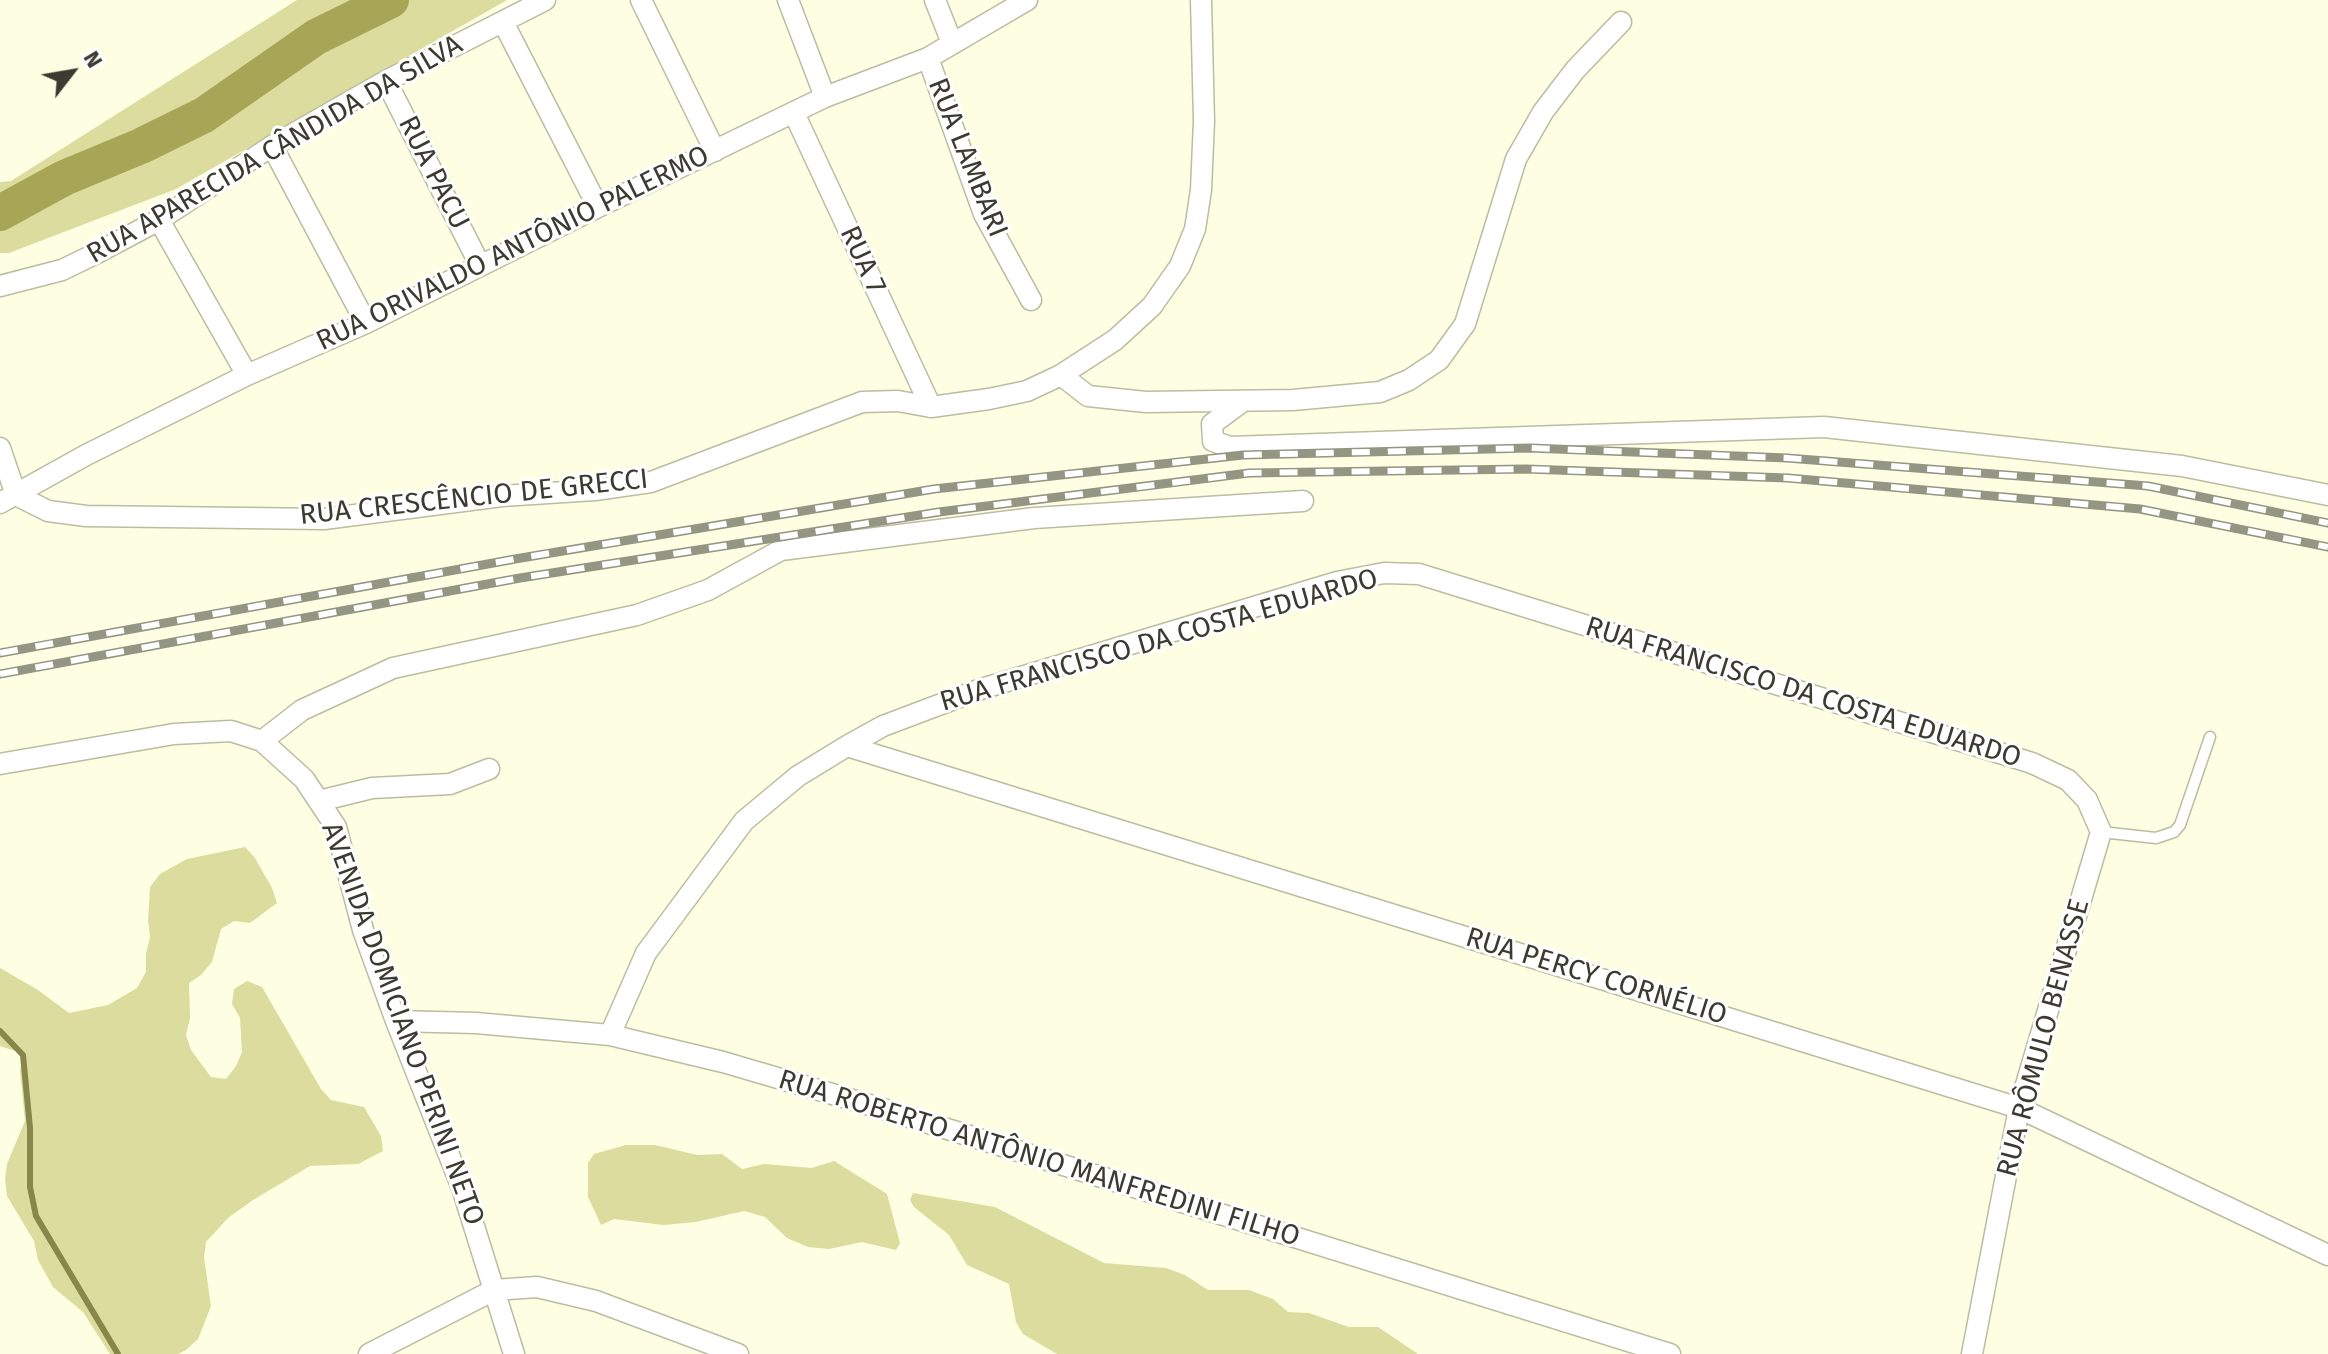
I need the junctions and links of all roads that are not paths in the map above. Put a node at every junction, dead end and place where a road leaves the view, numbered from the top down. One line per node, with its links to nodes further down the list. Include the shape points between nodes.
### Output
1 (545, 0): 7 (street, RUA APARECIDA CÂNDIDA DA SILVA)
2 (641, 0): 15 (street)
3 (788, 0): 12 (street)
4 (935, 0): 9 (street)
5 (1027, 0): 9 (street, RUA ORIVALDO ANTÔNIO PALERMO)
6 (1201, 0): 23 (street, RUA CRESCÊNCIO DE GRECCI, via 1204,121 1195,229 1180,266 1152,306 1115,340)
7 (503, 22): 11 (street, RUA APARECIDA CÂNDIDA DA SILVA); 16 (street)
8 (1621, 22): 24 (street, via 1575,70 1516,159 1465,324 1439,360 1380,392)
9 (952, 43): 10 (street, RUA ORIVALDO ANTÔNIO PALERMO)
10 (928, 58): 12 (street, RUA ORIVALDO ANTÔNIO PALERMO); 20 (street, RUA LAMBARI, via 984,214)
11 (386, 81): 14 (street, RUA APARECIDA CÂNDIDA DA SILVA); 18 (street, RUA PACU)
12 (825, 97): 13 (street, RUA ORIVALDO ANTÔNIO PALERMO)
13 (794, 113): 15 (street, RUA ORIVALDO ANTÔNIO PALERMO); 25 (street, RUA 7)
14 (272, 146): 17 (street, RUA APARECIDA CÂNDIDA DA SILVA); 21 (street)
15 (715, 151): 16 (street, RUA ORIVALDO ANTÔNIO PALERMO)
16 (598, 207): 18 (street, RUA ORIVALDO ANTÔNIO PALERMO)
17 (159, 220): 19 (street, RUA APARECIDA CÂNDIDA DA SILVA, via 62,270); 22 (street)
18 (480, 265): 21 (street, RUA ORIVALDO ANTÔNIO PALERMO)
19 (0, 286)
20 (1031, 300)
21 (366, 323): 22 (street, RUA ORIVALDO ANTÔNIO PALERMO)
22 (247, 375): 28 (street, RUA ORIVALDO ANTÔNIO PALERMO)
23 (1061, 375): 24 (street, via 1088,396 1146,402); 25 (street, RUA CRESCÊNCIO DE GRECCI, via 1027,391)
24 (1243, 401): 27 (street, via 1212,424 1213,441 1230,447 1824,427 2182,466)
25 (931, 407): 28 (street, RUA CRESCÊNCIO DE GRECCI, via 862,402 651,482 324,519 86,516)
26 (0, 448): 28 (street)
27 (2328, 495)
28 (8, 499)
29 (1303, 501): 31 (street, via 1034,518 781,550 708,590 637,615 393,668 302,710)
30 (2210, 737): 36 (lane, via 2174,832 2156,838)
31 (262, 741): 33 (street, AVENIDA DOMICIANO PERINI NETO, via 206,730); 35 (street, AVENIDA DOMICIANO PERINI NETO, via 304,779)
32 (847, 746): 36 (street, RUA FRANCISCO DA COSTA EDUARDO, via 883,726 981,689 1337,582 1384,573 1419,574 2032,763 2068,780 2087,800); 38 (street, RUA FRANCISCO DA COSTA EDUARDO, via 798,776 744,821 646,953); 39 (street, RUA PERCY CORNÉLIO)
33 (0, 764)
34 (489, 769): 35 (street, via 450,784 372,788)
35 (319, 801): 37 (street, AVENIDA DOMICIANO PERINI NETO, via 336,827 363,930)
36 (2101, 832): 39 (street, RUA RÔMULO BENASSE)
37 (396, 1021): 38 (street, RUA ROBERTO ANTÔNIO MANFREDINI FILHO); 41 (street, AVENIDA DOMICIANO PERINI NETO, via 462,1188)
38 (610, 1035): 45 (street, RUA ROBERTO ANTÔNIO MANFREDINI FILHO, via 880,1108)
39 (2019, 1108): 40 (street, RUA PERCY CORNÉLIO); 46 (street, RUA RÔMULO BENASSE)
40 (2328, 1255)
41 (494, 1290): 42 (street); 43 (street, AVENIDA DOMICIANO PERINI NETO); 44 (street, via 537,1287 596,1301)
42 (369, 1354)
43 (514, 1354)
44 (738, 1354)
45 (1670, 1354)
46 (1972, 1354)

